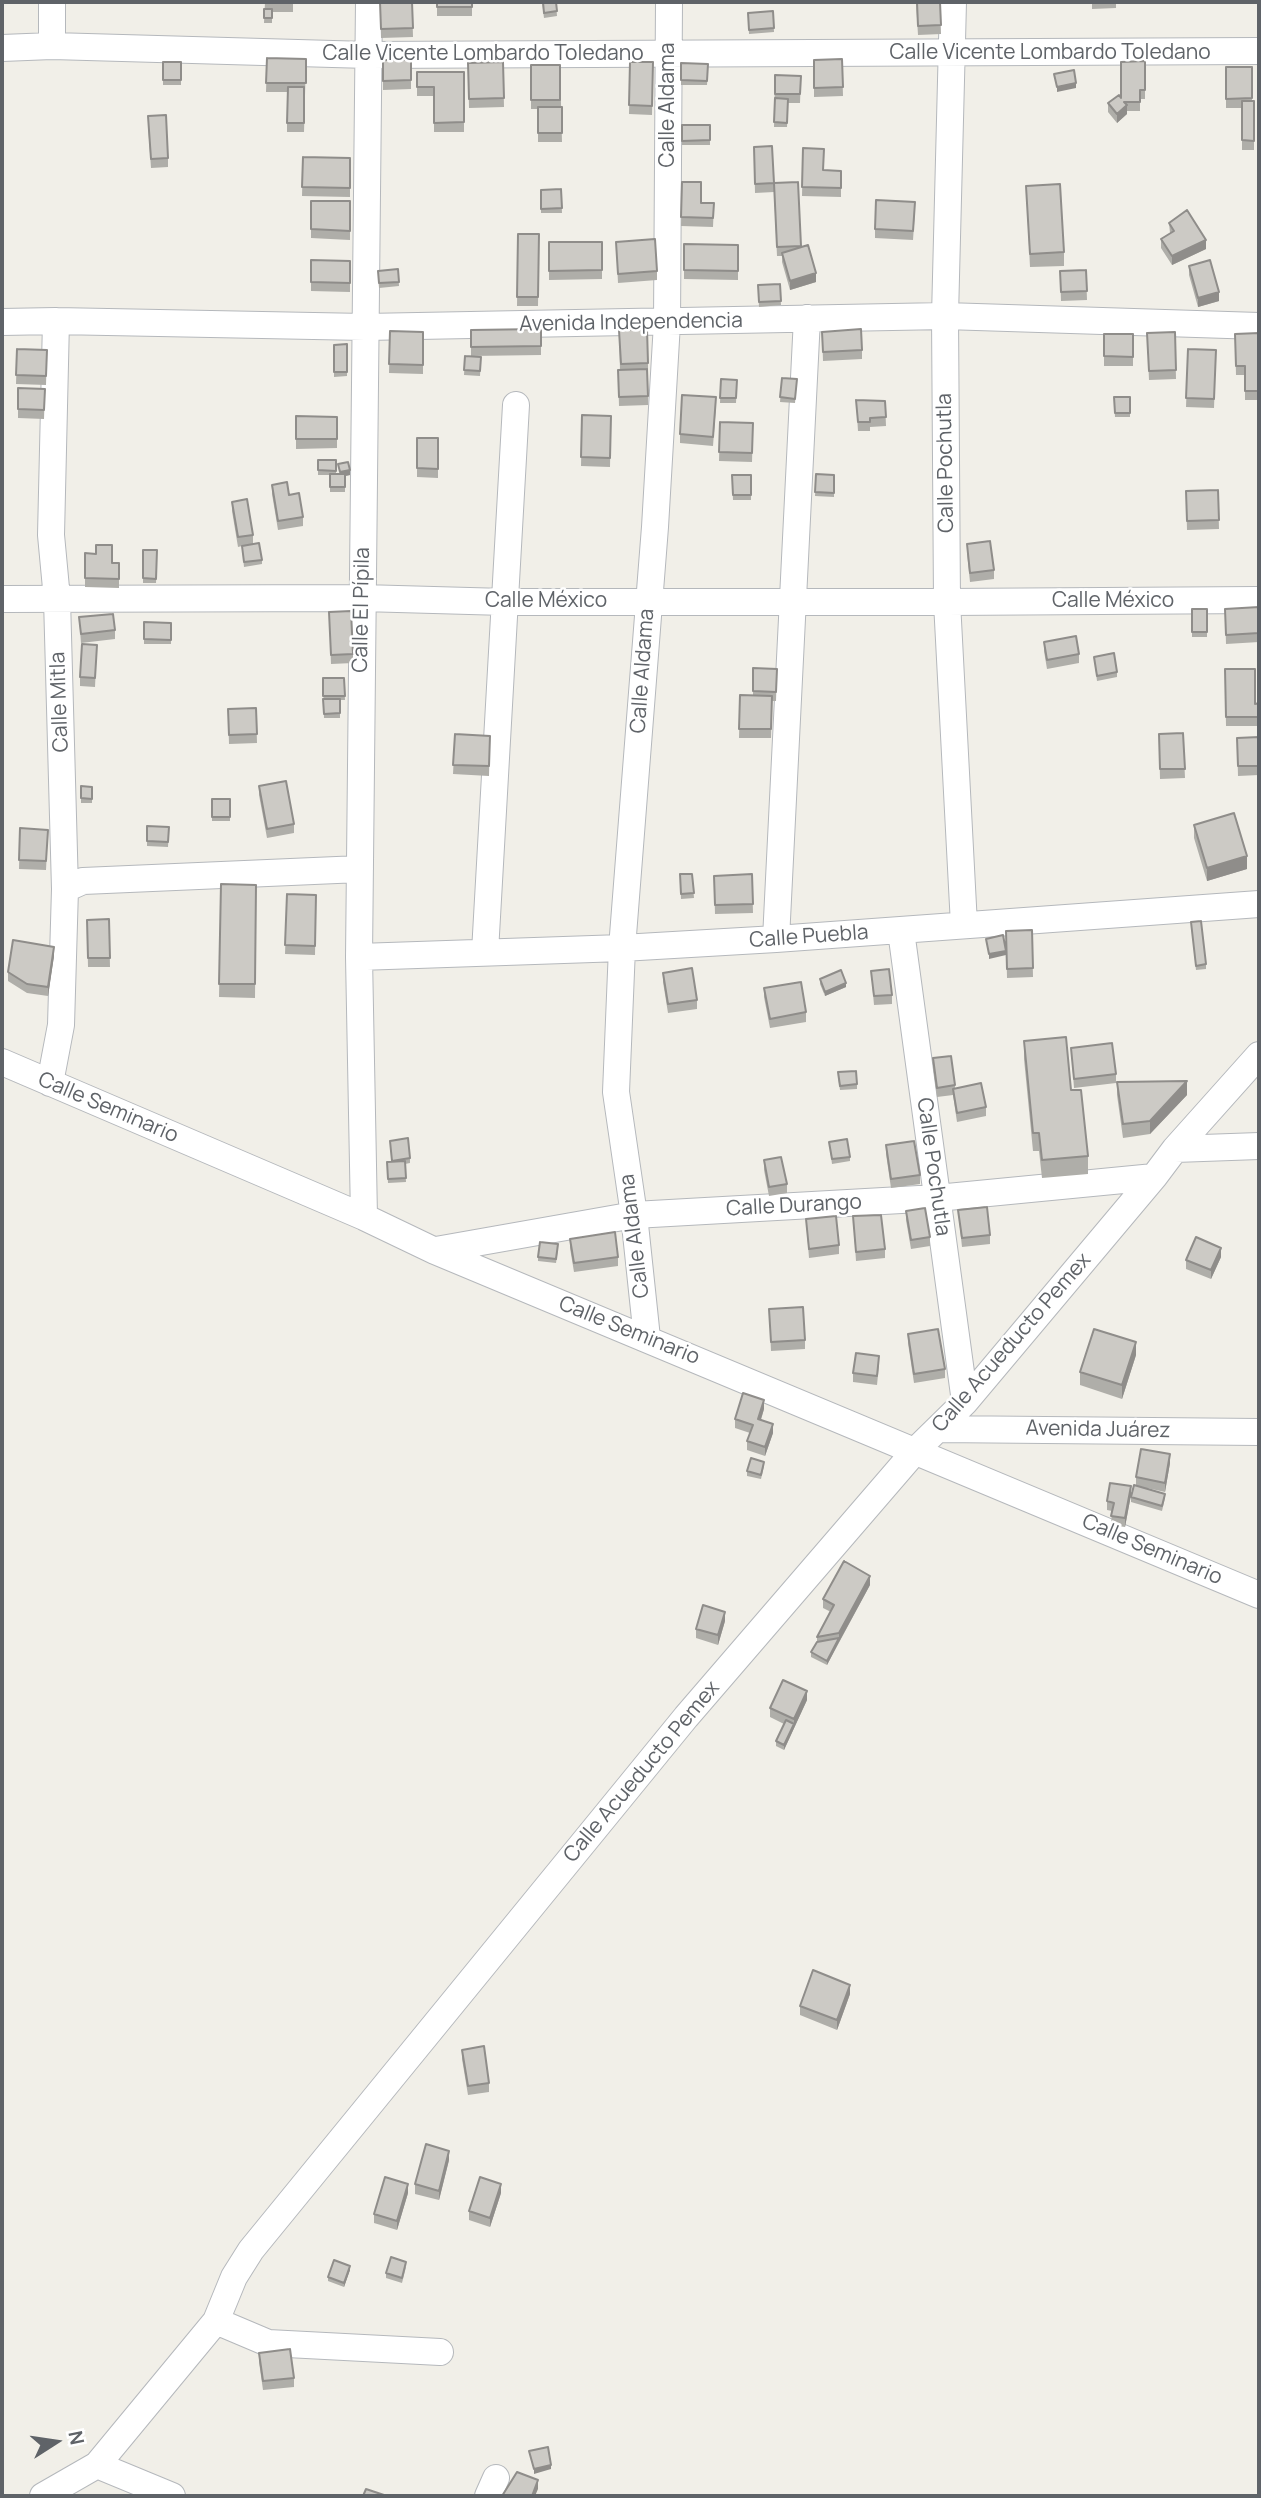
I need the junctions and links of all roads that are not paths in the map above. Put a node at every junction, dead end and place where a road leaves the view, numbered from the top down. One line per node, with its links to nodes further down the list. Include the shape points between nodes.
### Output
1 (52, 2): 5 (street)
2 (369, 2): 10 (street, Calle El Pípila)
3 (669, 2): 8 (street, Calle Aldama)
4 (953, 2): 9 (street, Calle Pochutla)
5 (52, 46): 6 (street, Calle Vicente Lombardo Toledano); 10 (street, Calle Vicente Lombardo Toledano)
6 (2, 48)
7 (1259, 51): 9 (street, Calle Vicente Lombardo Toledano)
8 (668, 54): 9 (street, Calle Vicente Lombardo Toledano); 10 (street, Calle Vicente Lombardo Toledano); 15 (street, Calle Aldama)
9 (951, 54): 11 (street, Calle Pochutla)
10 (368, 55): 17 (street, Calle El Pípila)
11 (945, 316): 12 (street, Avenida Independencia); 16 (street, Avenida Independencia); 26 (street, Calle Pochutla)
12 (807, 318): 15 (street, Avenida Independencia); 25 (street)
13 (56, 321): 14 (street, Avenida Independencia); 17 (street, Avenida Independencia); 21 (street, Calle Mitla, via 51,535)
14 (2, 322)
15 (667, 323): 17 (street, Avenida Independencia); 23 (street, Calle Aldama)
16 (1259, 326)
17 (365, 327): 19 (street, Calle El Pípila)
18 (516, 405): 24 (street)
19 (362, 598): 21 (street, Calle México); 24 (street, Calle México); 27 (street, Calle El Pípila)
20 (2, 599): 21 (street, Calle México)
21 (57, 599): 28 (street, Calle Mitla)
22 (1259, 600): 26 (street, Calle México)
23 (648, 601): 24 (street, Calle México); 25 (street, Calle México); 33 (street, Calle Aldama)
24 (506, 602): 34 (street)
25 (792, 602): 26 (street, Calle México); 32 (street)
26 (947, 602): 30 (street, Calle Pochutla)
27 (360, 869): 28 (street, via 83,881); 35 (street, Calle El Pípila)
28 (65, 889): 38 (street, Calle Mitla, via 61,1025)
29 (1259, 904): 30 (street, Calle Puebla)
30 (964, 925): 31 (street, Calle Puebla)
31 (901, 931): 32 (street, Calle Puebla); 42 (street, Calle Pochutla)
32 (776, 939): 33 (street, Calle Puebla)
33 (622, 948): 34 (street, Calle Puebla); 43 (street, Calle Aldama, via 616,1093)
34 (485, 952): 35 (street, Calle Puebla)
35 (359, 957): 44 (street, Calle El Pípila)
36 (1259, 1055): 40 (street, Calle Acueducto Pemex)
37 (2, 1062): 38 (street, Calle Seminario)
38 (50, 1083): 44 (street, Calle Seminario)
39 (1259, 1146): 40 (street)
40 (1175, 1149): 41 (street, Calle Acueducto Pemex)
41 (1154, 1178): 42 (street, Calle Durango); 47 (street, Calle Acueducto Pemex)
42 (937, 1198): 43 (street, Calle Durango); 47 (street, Calle Pochutla)
43 (634, 1215): 45 (street, Calle Durango); 46 (street, Calle Aldama)
44 (364, 1217): 45 (street, Calle Seminario)
45 (435, 1251): 46 (street, Calle Seminario)
46 (647, 1338): 50 (street, Calle Seminario)
47 (965, 1402): 48 (street, Calle Acueducto Pemex)
48 (938, 1429): 49 (street, Avenida Juárez); 50 (street, Calle Acueducto Pemex)
49 (1259, 1432)
50 (916, 1450): 51 (street, Calle Seminario); 52 (street, Calle Acueducto Pemex, via 686,1717 259,2239 234,2277)
51 (1259, 1595)
52 (216, 2321): 53 (street, via 268,2343); 54 (street, Calle Acueducto Pemex)
53 (440, 2352)
54 (97, 2465): 55 (street, Calle Acueducto Pemex); 56 (street)
55 (43, 2496)
56 (172, 2496)

